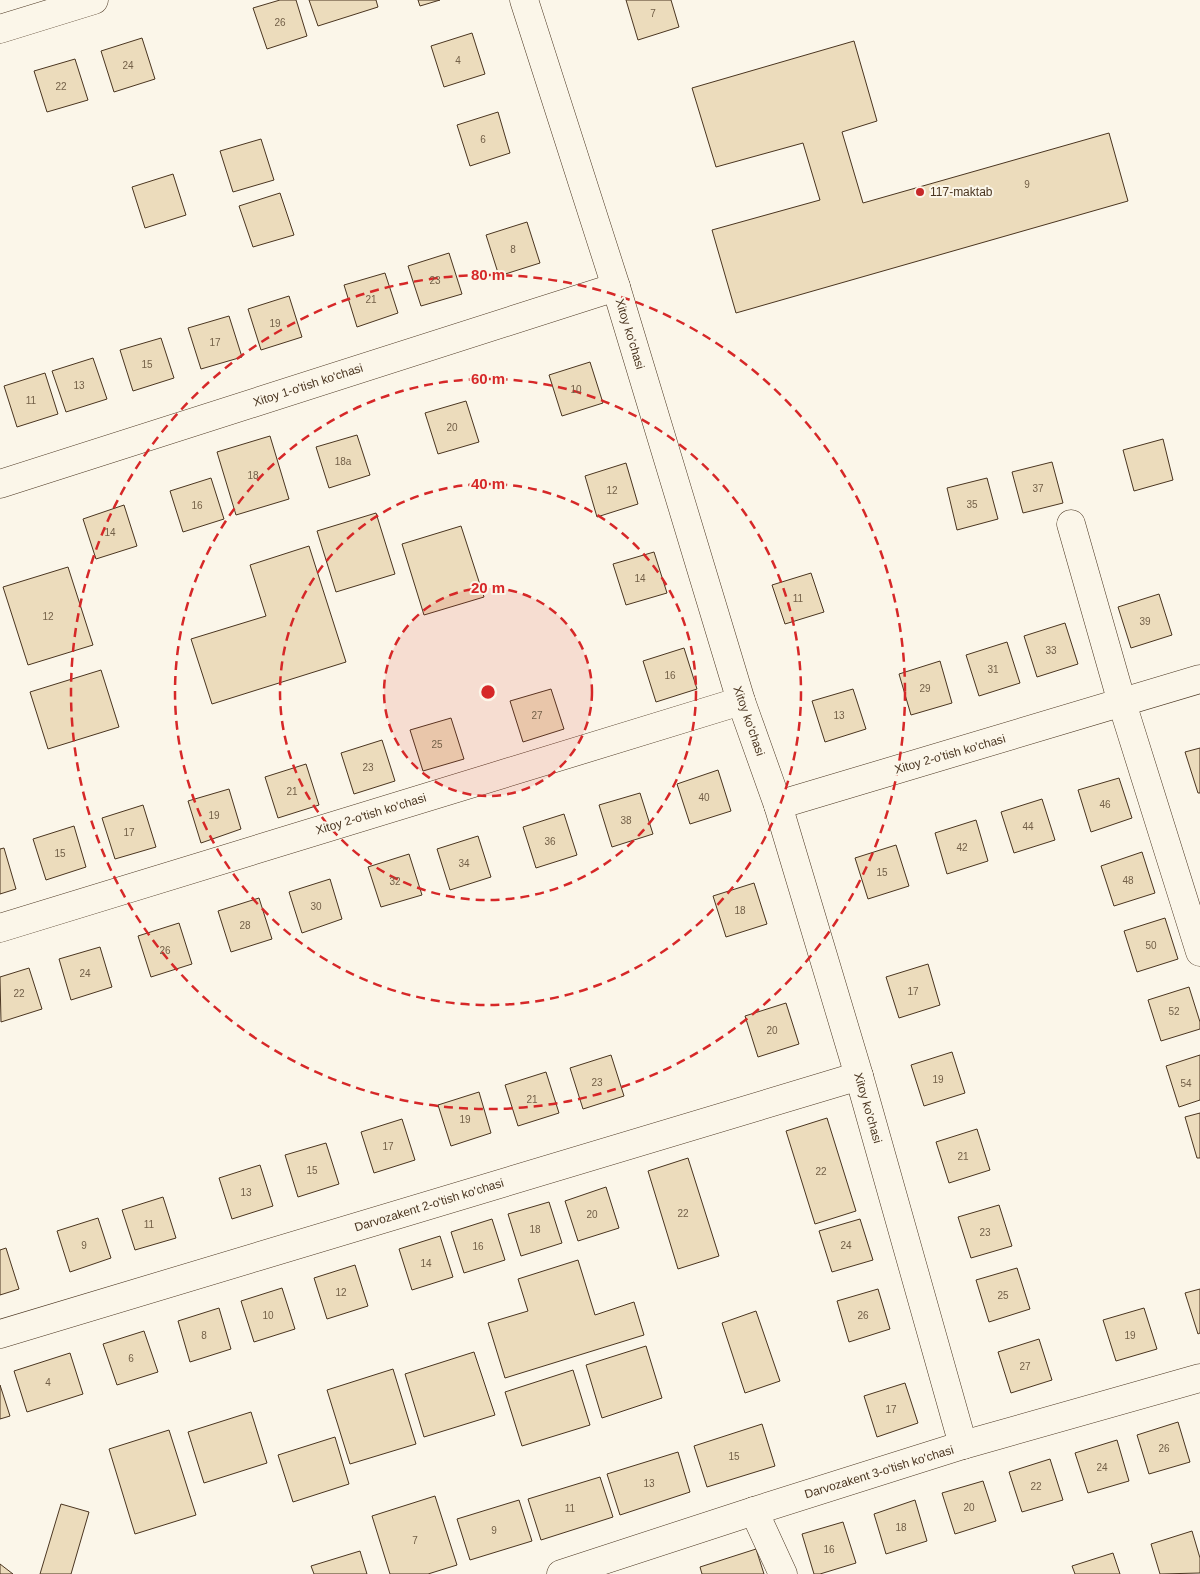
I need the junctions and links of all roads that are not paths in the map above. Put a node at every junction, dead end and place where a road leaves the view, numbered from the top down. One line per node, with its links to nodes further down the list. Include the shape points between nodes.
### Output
1 (94, 0): 3 (street)
2 (524, 0): 4 (street, Xitoy ko'chasi)
3 (0, 29)
4 (616, 287): 5 (street, Xitoy 1-o'tish ko'chasi); 8 (street, Xitoy ko'chasi)
5 (0, 484)
6 (1071, 524): 9 (street)
7 (1200, 679): 9 (street, Xitoy 2-o'tish ko'chasi)
8 (741, 701): 10 (street, Xitoy ko'chasi); 11 (street, Xitoy 2-o'tish ko'chasi)
9 (1122, 703): 10 (street, Xitoy 2-o'tish ko'chasi); 12 (street)
10 (778, 805): 13 (street, Xitoy ko'chasi)
11 (0, 928)
12 (1200, 952)
13 (859, 1076): 14 (street, Darvozakent 2-o'tish ko'chasi); 16 (street, Xitoy ko'chasi)
14 (0, 1334)
15 (1200, 1378): 16 (street, Darvozakent 3-o'tish ko'chasi)
16 (963, 1445): 17 (street, Darvozakent 3-o'tish ko'chasi)
17 (754, 1511): 18 (street, Darvozakent 3-o'tish ko'chasi); 19 (street)
18 (561, 1574)
19 (783, 1574)

